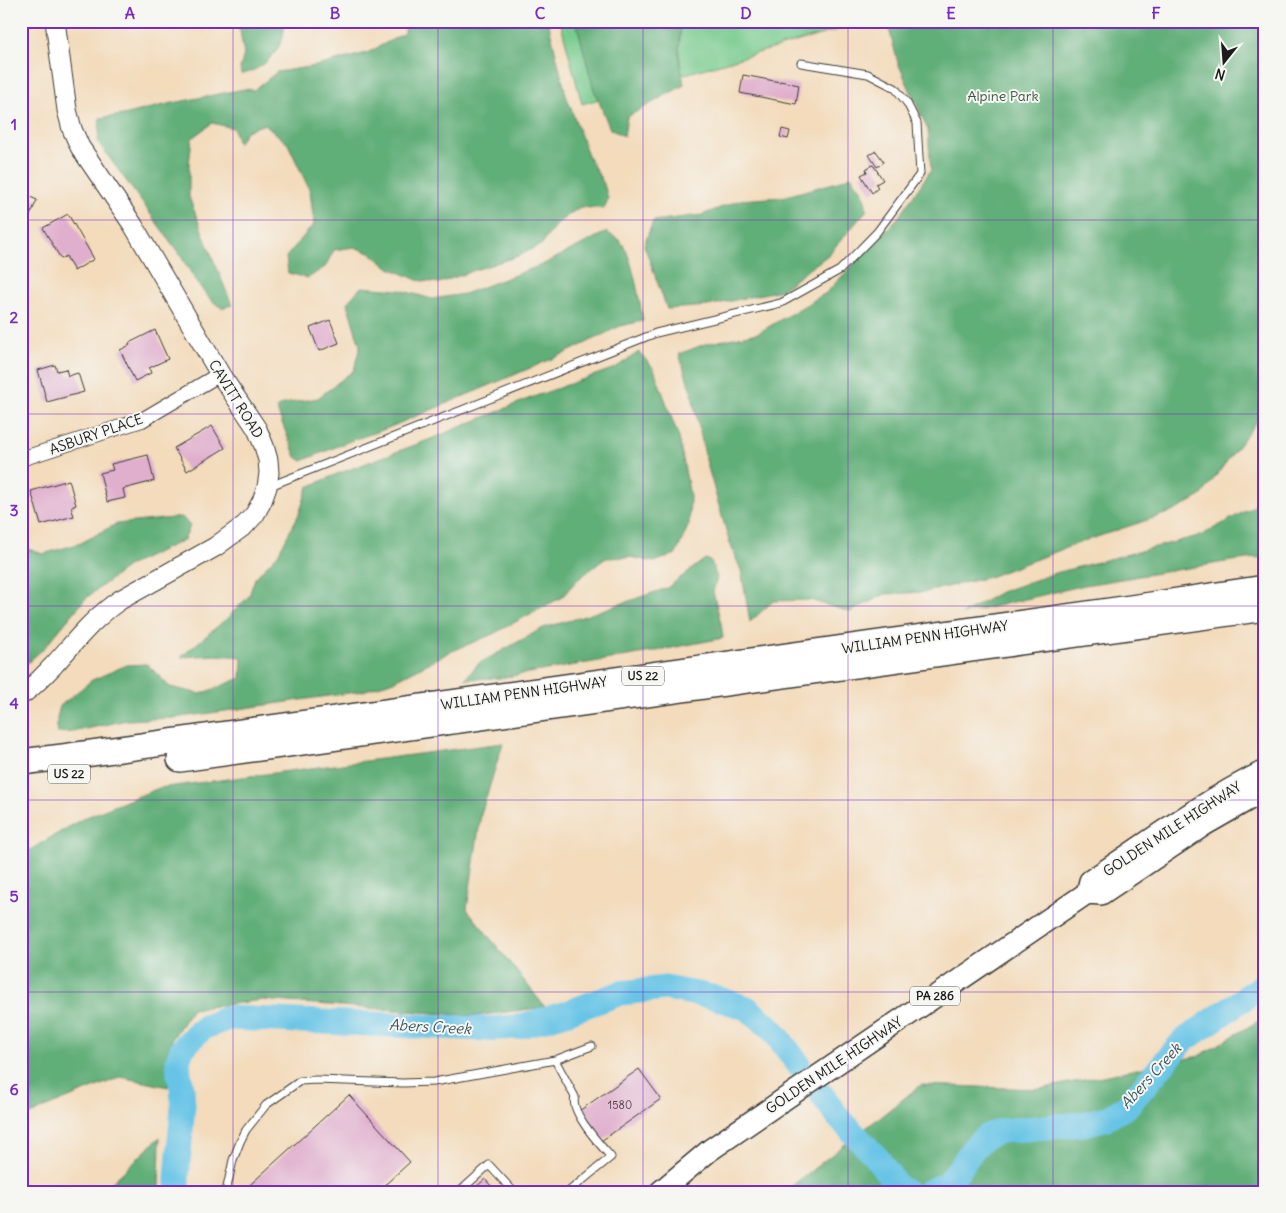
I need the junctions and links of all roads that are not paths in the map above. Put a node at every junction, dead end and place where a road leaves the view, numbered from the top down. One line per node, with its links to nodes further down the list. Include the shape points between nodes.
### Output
1 (45, 21): 2 (street)
2 (56, 28): 4 (street, CAVITT ROAD, via 67,110 80,147 133,225)
3 (800, 63): 6 (lane, via 868,74 895,88 917,123 920,174 877,232 840,270 781,303 656,333)
4 (220, 374): 5 (street, ASBURY PLACE, via 142,420); 6 (street, CAVITT ROAD, via 257,429 268,460)
5 (21, 460)
6 (267, 487): 9 (street, CAVITT ROAD, via 255,514 245,525 215,548 106,609)
7 (1265, 588): 10 (highway, WILLIAM PENN HIGHWAY / US 22)
8 (1265, 608): 12 (highway, WILLIAM PENN HIGHWAY / US 22)
9 (21, 695)
10 (21, 762)
11 (1265, 771): 14 (main road, GOLDEN MILE HIGHWAY / PA 286, via 1195,811 1090,881)
12 (21, 779)
13 (1265, 790): 14 (main road, GOLDEN MILE HIGHWAY / PA 286, via 1204,825 1102,894)
14 (1087, 893): 21 (main road, GOLDEN MILE HIGHWAY / PA 286, via 710,1150)
15 (592, 1046): 16 (lane)
16 (555, 1060): 17 (lane, via 434,1082 300,1080 266,1105 246,1130 233,1160); 20 (lane, via 575,1097 575,1110 611,1157)
17 (226, 1192)
18 (459, 1192): 19 (lane, via 488,1165)
19 (514, 1192)
20 (568, 1192)
21 (660, 1192)

